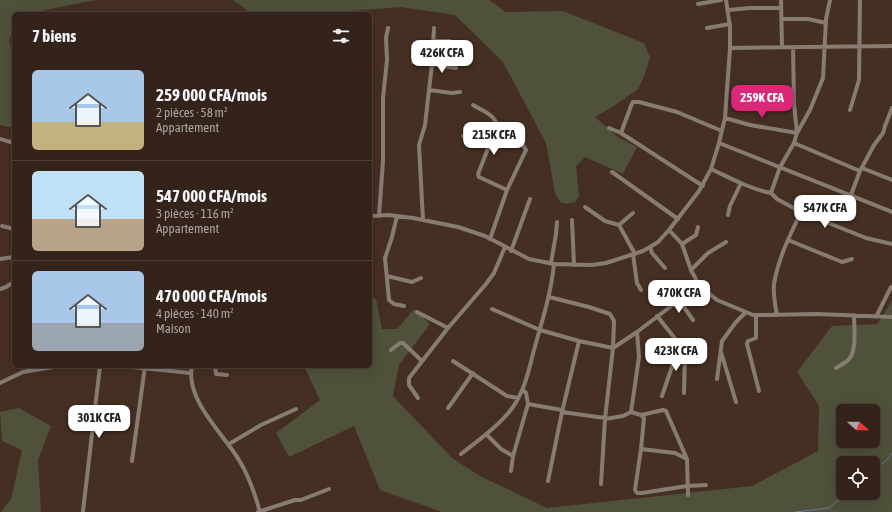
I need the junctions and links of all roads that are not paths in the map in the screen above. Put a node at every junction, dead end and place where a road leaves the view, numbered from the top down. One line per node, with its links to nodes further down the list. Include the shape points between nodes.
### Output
1 (721, 0): 6 (street)
2 (726, 0): 8 (street)
3 (781, 0): 7 (street)
4 (830, 0): 10 (street)
5 (860, 0): 18 (street)
6 (698, 4)
7 (781, 8): 8 (street); 9 (street)
8 (728, 10): 11 (street)
9 (782, 19): 10 (street, via 808,19); 20 (street)
10 (826, 23): 17 (street)
11 (730, 24): 14 (street); 22 (street)
12 (388, 28): 61 (street)
13 (434, 28): 15 (street)
14 (707, 28)
15 (433, 40): 16 (street); 24 (street)
16 (450, 41)
17 (825, 46): 18 (street); 21 (street); 37 (street, via 823,78)
18 (860, 46): 19 (street); 30 (street, via 859,80)
19 (892, 46)
20 (782, 47): 21 (street); 22 (street)
21 (793, 47): 37 (street)
22 (730, 48): 32 (street)
23 (413, 62): 24 (street)
24 (432, 63): 25 (street); 26 (street)
25 (456, 68)
26 (429, 90): 27 (street); 64 (street, via 425,125 419,145)
27 (460, 92)
28 (473, 106): 34 (street, via 493,117)
29 (892, 108): 31 (street)
30 (850, 110)
31 (890, 117): 46 (street, via 882,136 874,145)
32 (725, 118): 35 (street); 37 (street)
33 (609, 128): 36 (street)
34 (499, 131): 43 (street); 51 (street, via 526,148)
35 (722, 131): 36 (street, via 677,112 633,102); 41 (street)
36 (621, 133): 50 (street)
37 (797, 133): 42 (street)
38 (463, 136): 43 (street)
39 (0, 139): 40 (street)
40 (12, 142)
41 (719, 143): 44 (street); 45 (street)
42 (794, 143): 44 (street); 46 (street)
43 (489, 146): 51 (street, via 479,177)
44 (780, 167): 52 (street); 53 (street)
45 (710, 169): 49 (street); 50 (street)
46 (861, 170): 48 (street); 53 (street)
47 (612, 172): 63 (street)
48 (892, 180)
49 (741, 183): 52 (street); 59 (street)
50 (703, 186): 63 (street)
51 (507, 190): 72 (street)
52 (771, 193): 56 (street, via 777,200)
53 (851, 195): 57 (street)
54 (530, 199): 79 (street)
55 (585, 207): 67 (street, via 604,220)
56 (801, 212): 73 (street); 76 (street, via 866,238)
57 (892, 212)
58 (633, 213): 67 (street)
59 (728, 215)
60 (372, 216): 61 (street)
61 (379, 216): 62 (street)
62 (397, 216): 64 (street); 88 (street, via 385,258)
63 (678, 219): 71 (street)
64 (423, 220): 72 (street, via 468,230)
65 (572, 220): 85 (street)
66 (557, 222): 84 (street)
67 (619, 225): 80 (street)
68 (2, 226): 70 (street)
69 (698, 227): 75 (street, via 696,235)
70 (12, 228)
71 (669, 230): 75 (street); 78 (street)
72 (490, 239): 77 (street)
73 (788, 240): 83 (street, via 842,262); 102 (street, via 774,284)
74 (726, 242): 87 (street, via 708,253)
75 (682, 244): 87 (street)
76 (892, 244)
77 (505, 247): 79 (street); 108 (street, via 490,279)
78 (650, 247): 80 (street); 86 (street)
79 (511, 251): 84 (street, via 529,259)
80 (634, 254): 85 (street, via 606,263); 94 (street, via 635,276)
81 (12, 257): 82 (street)
82 (0, 259)
83 (852, 259)
84 (552, 264): 85 (street); 95 (street)
85 (574, 265)
86 (665, 268)
87 (691, 270): 91 (street)
88 (387, 276): 89 (street, via 412,282); 97 (street, via 389,300)
89 (421, 278)
90 (12, 283): 93 (street)
91 (698, 285): 96 (street); 100 (street, via 718,300)
92 (891, 287): 105 (street)
93 (0, 289)
94 (642, 290)
95 (549, 297): 109 (street); 113 (street, via 610,314 614,321)
96 (679, 300): 104 (street); 107 (street)
97 (404, 306)
98 (492, 309): 109 (street)
99 (417, 312): 108 (street)
100 (746, 312): 101 (street); 115 (street, via 726,334)
101 (756, 315): 102 (street); 131 (street, via 756,338 747,344)
102 (776, 315): 103 (street)
103 (854, 315): 105 (street); 124 (street, via 853,354)
104 (657, 316): 110 (street); 112 (street)
105 (876, 317): 106 (street)
106 (892, 317)
107 (693, 320)
108 (448, 328): 116 (street)
109 (540, 330): 111 (street); 130 (street)
110 (637, 332): 113 (street); 141 (street, via 639,357)
111 (579, 341): 113 (street); 140 (street)
112 (679, 346): 132 (street, via 685,351); 133 (street)
113 (613, 348): 143 (street)
114 (391, 350): 116 (street, via 403,343)
115 (721, 350): 128 (street); 136 (street)
116 (422, 361): 134 (street, via 409,378 409,385)
117 (453, 361): 125 (street)
118 (47, 368): 129 (street, via 23,372)
119 (100, 368): 158 (street)
120 (145, 368): 150 (street)
121 (151, 368): 126 (street)
122 (192, 368): 126 (street)
123 (215, 368): 127 (street, via 216,374)
124 (836, 368)
125 (473, 373): 135 (street, via 507,396); 138 (street)
126 (190, 374): 145 (street, via 195,396)
127 (227, 375)
128 (717, 379)
129 (0, 383)
130 (523, 390): 135 (street); 137 (street)
131 (759, 391)
132 (684, 393)
133 (662, 396)
134 (418, 398)
135 (518, 398): 144 (street, via 514,406)
136 (736, 402)
137 (528, 404): 140 (street); 148 (street)
138 (448, 408)
139 (296, 409): 145 (street, via 261,425)
140 (562, 411): 143 (street); 152 (street)
141 (632, 412): 142 (street); 143 (street)
142 (641, 415): 146 (street, via 644,418); 149 (street, via 666,411)
143 (605, 418): 153 (street)
144 (486, 434): 147 (street); 148 (street, via 501,449)
145 (229, 444): 159 (street, via 249,481)
146 (641, 449): 149 (street, via 675,453); 155 (street, via 635,490 637,493)
147 (461, 454)
148 (513, 456): 151 (street)
149 (687, 460): 155 (street)
150 (132, 461)
151 (511, 471)
152 (548, 481)
153 (600, 484)
154 (706, 485): 155 (street)
155 (687, 486): 157 (street)
156 (329, 489): 159 (street)
157 (688, 495)
158 (83, 511)
159 (259, 512)

